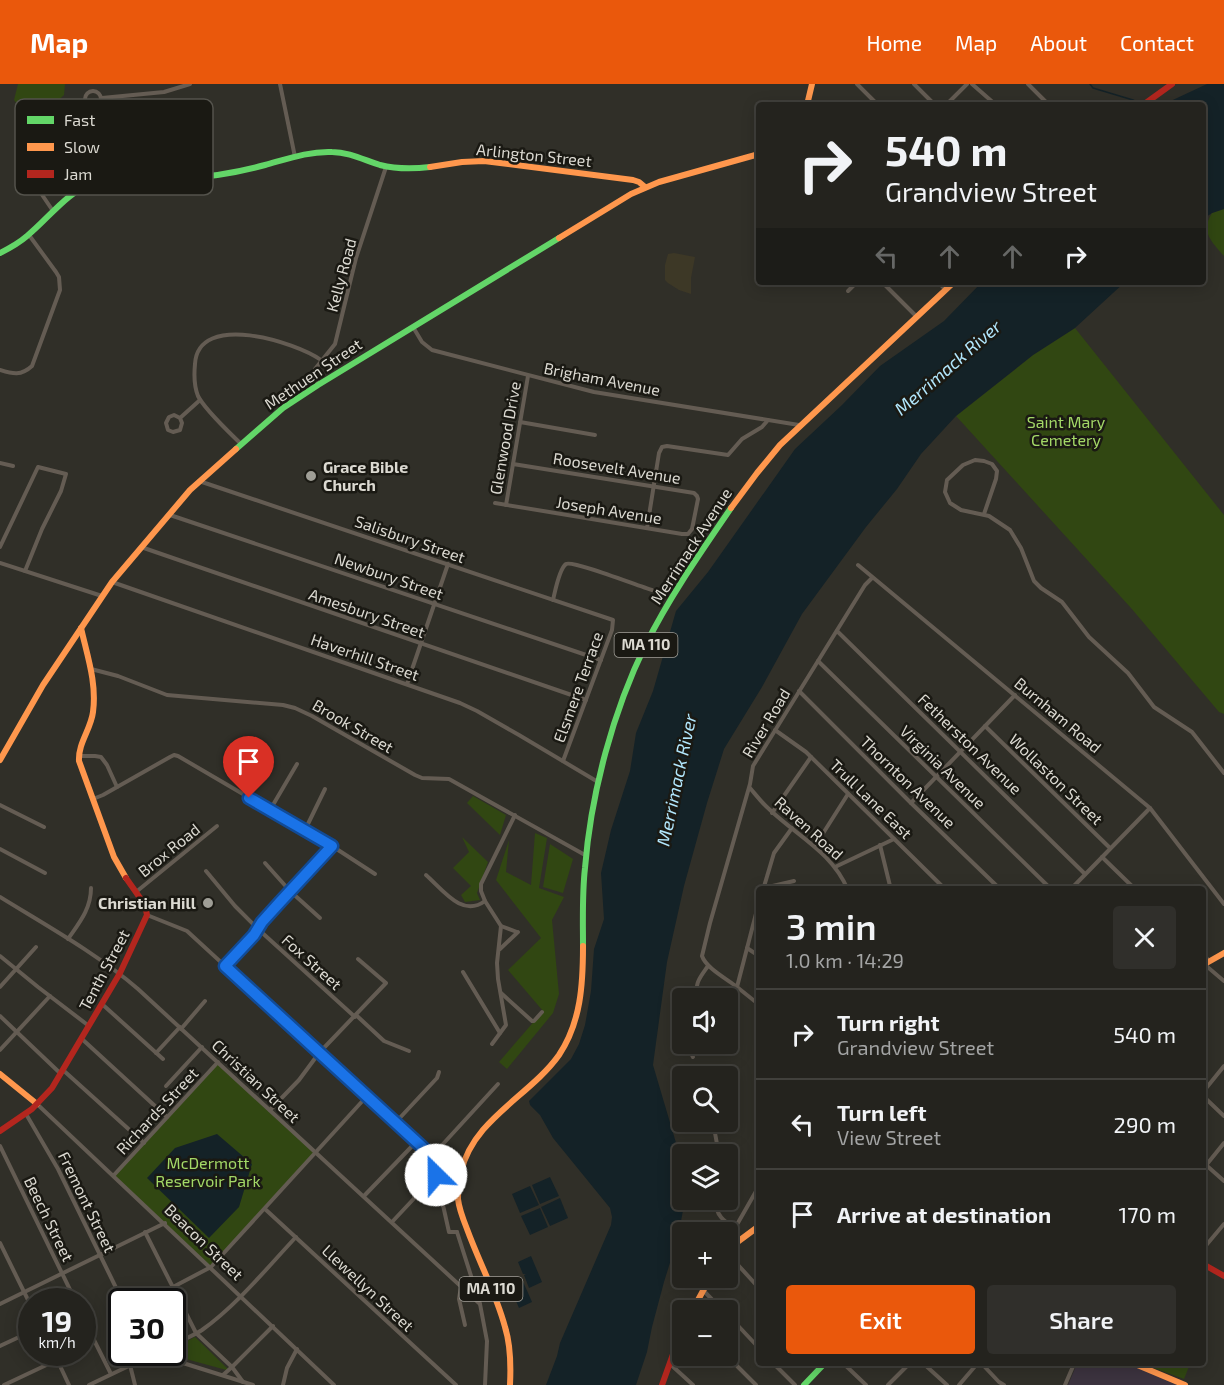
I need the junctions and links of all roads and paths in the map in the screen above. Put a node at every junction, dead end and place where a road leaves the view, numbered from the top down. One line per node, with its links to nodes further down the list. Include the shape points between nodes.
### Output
1 (190, 84): 10 (street, via 164,92)
2 (280, 84): 20 (street)
3 (812, 84): 12 (street)
4 (857, 84): 13 (street)
5 (914, 84): 14 (street)
6 (968, 84): 15 (street)
7 (972, 84): 16 (street)
8 (1028, 84): 17 (street)
9 (1172, 84): 18 (street)
10 (102, 98): 11 (street, via 94,91)
11 (85, 99)
12 (808, 102)
13 (875, 102)
14 (932, 102)
15 (949, 102)
16 (993, 102)
17 (1046, 102)
18 (1147, 102)
19 (756, 155): 23 (street, Methuen Street)
20 (295, 157): 21 (street, Arlington Street, via 340,152); 22 (street, Arlington Street)
21 (386, 167): 23 (street, Arlington Street, via 413,169 484,161 628,180 639,182); 37 (street, Kelly Road, via 353,269 336,341)
22 (213, 175)
23 (642, 189): 36 (street, Methuen Street)
24 (42, 195): 26 (street)
25 (71, 195): 26 (street, Arlington Street)
26 (53, 211): 27 (street, Arlington Street)
27 (29, 235): 28 (street, Arlington Street); 38 (street, via 56,272 60,290 32,366 17,374)
28 (0, 253)
29 (854, 285): 34 (street)
30 (885, 285): 35 (street)
31 (941, 285): 33 (street)
32 (951, 285): 33 (street, Merrimack Avenue / MA 110)
33 (945, 290): 35 (street, Merrimack Avenue / MA 110)
34 (848, 291)
35 (916, 317): 45 (street, Merrimack Avenue / MA 110)
36 (413, 327): 39 (street, Brigham Avenue, via 432,350); 40 (street, Methuen Street)
37 (321, 360): 40 (street, Kelly Road, via 315,371); 41 (street, via 268,338 216,336 202,346 195,360)
38 (0, 370)
39 (528, 376): 43 (street, Brigham Avenue, via 607,394); 44 (street, Glenwood Drive)
40 (318, 385): 47 (street, Methuen Street, via 283,408)
41 (200, 400): 42 (street); 47 (street)
42 (180, 418): 42 (street, via 180,430 168,430 168,418)
43 (768, 420): 45 (street, Brigham Avenue); 52 (street, via 728,455 663,446)
44 (520, 422): 46 (street); 49 (street, Glenwood Drive)
45 (800, 425): 92 (street, Merrimack Avenue / MA 110, via 746,488 669,601 627,687)
46 (595, 435)
47 (241, 444): 51 (street, Methuen Street)
48 (0, 463): 50 (street)
49 (513, 464): 52 (street, Roosevelt Avenue); 54 (street, Glenwood Drive)
50 (14, 466)
51 (200, 481): 56 (street, Methuen Street); 62 (street, Salisbury Street)
52 (654, 486): 57 (street, Roosevelt Avenue, via 695,494 698,499); 58 (street)
53 (495, 503): 54 (street, Joseph Avenue)
54 (506, 505): 58 (street, Joseph Avenue)
55 (984, 514): 55 (street, via 957,509 945,492 950,476 975,460 992,464 997,471); 90 (street, via 1000,522 1014,536 1034,582 1062,602 1154,707 1192,732)
56 (169, 515): 60 (street, Methuen Street); 70 (street, Newbury Street)
57 (694, 515): 58 (street, Joseph Avenue, via 688,534)
58 (647, 528)
59 (0, 547): 64 (street, via 38,467 66,474)
60 (141, 547): 66 (street, Methuen Street); 74 (street, Amesbury Street)
61 (0, 563): 64 (street)
62 (448, 564): 69 (street, Salisbury Street); 70 (street)
63 (858, 565): 65 (street, Burnham Road)
64 (24, 571): 68 (street)
65 (872, 578): 73 (street, River Road); 80 (street, Burnham Road)
66 (112, 582): 68 (street, Methuen Street); 78 (street, Haverhill Street)
67 (652, 590): 69 (street, via 569,563 562,570)
68 (102, 596): 72 (street, Methuen Street)
69 (553, 600): 71 (street, Salisbury Street)
70 (434, 604): 74 (street); 75 (street, Newbury Street)
71 (613, 620): 75 (street, Elsmere Terrace)
72 (81, 628): 77 (street); 87 (street, Methuen Street)
73 (837, 631): 76 (street, River Road); 84 (street, Fetherston Avenue)
74 (420, 644): 78 (street); 81 (street, Amesbury Street)
75 (601, 660): 81 (street, Elsmere Terrace)
76 (818, 661): 79 (street, River Road); 91 (street, Virginia Avenue)
77 (91, 669): 85 (street, via 93,714); 103 (street, Brook Street, via 167,695 291,706 411,773 422,778 449,779)
78 (407, 684): 88 (street, Haverhill Street, via 477,711)
79 (799, 691): 83 (street, River Road); 98 (street, Thornton Avenue)
80 (1015, 695): 82 (street); 100 (street, Burnham Road)
81 (586, 700): 88 (street, Elsmere Terrace)
82 (985, 726): 84 (street); 112 (street, Wollaston Street)
83 (775, 730): 86 (street, Trull Lane East); 94 (street, River Road, via 753,766)
84 (961, 751): 91 (street); 121 (street, Fetherston Avenue)
85 (78, 756): 93 (street, via 100,757); 97 (street, Tenth Street)
86 (811, 757): 96 (street, Trull Lane East); 102 (street)
87 (0, 760)
88 (563, 761): 92 (street, Haverhill Street)
89 (297, 764): 101 (street)
90 (1224, 773)
91 (936, 777): 98 (street); 130 (street, Virginia Avenue)
92 (599, 782): 114 (street, Merrimack Avenue / MA 110)
93 (117, 787): 97 (street); 101 (street, via 174,755)
94 (749, 788): 102 (street, Raven Road); 155 (street, River Road, via 703,950)
95 (325, 789): 107 (street)
96 (848, 794): 108 (street, Trull Lane East); 111 (street)
97 (93, 799): 135 (street, Tenth Street, via 114,857)
98 (911, 803): 129 (street, Thornton Avenue)
99 (0, 805): 105 (street)
100 (1150, 808): 112 (street); 138 (street, Burnham Road)
101 (270, 810): 107 (street)
102 (772, 813): 106 (street, Raven Road)
103 (515, 815): 114 (street, Brook Street); 137 (street, via 482,884)
104 (217, 826): 135 (street, Brox Road)
105 (44, 827)
106 (792, 828): 111 (street, Raven Road); 124 (street, via 774,853)
107 (305, 830): 110 (street)
108 (894, 838): 109 (street); 128 (street, Trull Lane East)
109 (880, 845): 117 (street); 127 (street)
110 (332, 846): 120 (street); 134 (street)
111 (815, 846): 117 (street, Raven Road)
112 (1110, 848): 115 (street)
113 (0, 849): 119 (street)
114 (585, 855): 222 (street, Merrimack Avenue / MA 110, via 581,990 573,1028 553,1063 476,1137 461,1175 458,1197)
115 (1102, 857): 121 (street); 132 (street)
116 (265, 863): 134 (street)
117 (835, 867): 126 (street, Raven Road)
118 (206, 872): 143 (street, Fox Street)
119 (45, 873)
120 (375, 874)
121 (1085, 874): 131 (street)
122 (426, 875): 137 (street, via 458,904 474,907)
123 (794, 881): 125 (street)
124 (764, 886)
125 (775, 886)
126 (846, 886)
127 (890, 886)
128 (942, 886)
129 (997, 886)
130 (1048, 886)
131 (1076, 886)
132 (1132, 886)
133 (91, 888): 144 (street, via 87,909)
134 (290, 891): 141 (street); 143 (street)
135 (136, 892): 139 (street, Tenth Street)
136 (0, 897): 144 (street, Christian Street)
137 (485, 901): 142 (street)
138 (1224, 904)
139 (147, 915): 154 (street, via 187,932); 158 (street, Tenth Street)
140 (756, 916): 146 (street)
141 (320, 918)
142 (501, 927): 147 (street); 147 (street, via 518,932)
143 (258, 929): 154 (street); 170 (street, Fox Street)
144 (68, 939): 158 (street, Christian Street)
145 (36, 947): 156 (street)
146 (747, 948): 149 (street); 161 (street)
147 (499, 950): 163 (street)
148 (1224, 953): 152 (street)
149 (756, 954)
150 (0, 956): 156 (street)
151 (358, 959): 170 (street, via 386,983)
152 (1206, 962)
153 (1206, 964): 159 (street)
154 (225, 966): 181 (street)
155 (708, 966): 161 (street); 162 (street)
156 (16, 970): 160 (street); 164 (street)
157 (463, 972): 174 (street)
158 (119, 974): 167 (street, Tenth Street); 172 (street, Christian Street)
159 (1224, 981)
160 (0, 987)
161 (737, 987): 166 (street)
162 (696, 988)
163 (501, 992): 168 (street, via 532,1021); 174 (street, via 506,1025)
164 (50, 996): 171 (street); 173 (street)
165 (205, 1002): 172 (street)
166 (756, 1002)
167 (102, 1004): 171 (street, Tenth Street); 180 (street)
168 (543, 1012)
169 (0, 1016): 173 (street)
170 (355, 1016): 179 (street, Fox Street, via 384,1041); 181 (street)
171 (89, 1026): 175 (street, Tenth Street)
172 (181, 1028): 177 (street, Christian Street); 180 (street)
173 (16, 1033): 178 (street); 187 (street)
174 (500, 1034): 176 (street)
175 (82, 1039): 187 (street, Tenth Street); 199 (street)
176 (492, 1044)
177 (202, 1047): 185 (street, Christian Street); 191 (street)
178 (0, 1050)
179 (409, 1051)
180 (156, 1053): 184 (street)
181 (319, 1053): 193 (street); 196 (street)
182 (692, 1054): 183 (street)
183 (693, 1057)
184 (163, 1059)
185 (218, 1062): 196 (street, Christian Street); 199 (street, Richards Street)
186 (1224, 1066): 192 (street)
187 (62, 1072): 195 (street, Tenth Street); 203 (street)
188 (439, 1072): 200 (street)
189 (0, 1074): 195 (street, Beacon Street)
190 (498, 1084): 207 (street)
191 (166, 1086)
192 (1206, 1088)
193 (367, 1096): 200 (street); 206 (street)
194 (1206, 1099): 198 (street)
195 (38, 1104): 197 (street, Tenth Street); 210 (street, Beacon Street)
196 (270, 1110): 206 (street, Christian Street)
197 (26, 1114): 201 (street, Tenth Street); 230 (street, Fremont Street)
198 (1224, 1116)
199 (167, 1118): 203 (street, Richards Street)
200 (396, 1122): 202 (street)
201 (0, 1131)
202 (417, 1141): 207 (street); 214 (street)
203 (144, 1143): 210 (street, Richards Street)
204 (1224, 1143): 208 (street)
205 (0, 1146): 234 (street, Beech Street)
206 (316, 1152): 214 (street, Christian Street); 215 (street)
207 (432, 1156): 211 (street)
208 (1206, 1165)
209 (1206, 1168): 212 (street)
210 (114, 1175): 219 (street, Beacon Street)
211 (436, 1175): 217 (street); 225 (street, via 449,1233)
212 (1224, 1181)
213 (756, 1191): 220 (street)
214 (364, 1196): 217 (street, Christian Street)
215 (264, 1209): 226 (street, Llewellyn Street); 233 (street)
216 (716, 1210): 218 (street)
217 (392, 1222): 237 (street, Christian Street)
218 (727, 1222)
219 (165, 1223): 224 (street); 233 (street, Beacon Street)
220 (738, 1223)
221 (1224, 1224): 229 (street)
222 (465, 1226): 225 (street); 290 (street, MA 110, via 506,1325 512,1360)
223 (756, 1229): 227 (street)
224 (145, 1232): 230 (street); 238 (street)
225 (457, 1232): 249 (street)
226 (296, 1237): 245 (street); 288 (street, Llewellyn Street)
227 (738, 1241)
228 (0, 1243): 239 (street)
229 (1206, 1245)
230 (100, 1255): 234 (street); 242 (street, Fremont Street)
231 (738, 1265): 236 (street)
232 (1206, 1266): 235 (street)
233 (211, 1267): 238 (street); 245 (street, Beacon Street)
234 (62, 1274): 240 (street); 241 (street, Beech Street)
235 (1224, 1276)
236 (756, 1285)
237 (461, 1286): 249 (street, Christian Street); 250 (street, via 459,1299)
238 (172, 1287): 253 (street)
239 (22, 1288)
240 (32, 1288)
241 (69, 1288)
242 (116, 1288)
243 (703, 1290): 246 (street); 247 (street)
244 (18, 1295): 248 (street)
245 (241, 1296): 251 (street, Beacon Street); 253 (street)
246 (698, 1300)
247 (713, 1300)
248 (0, 1304)
249 (480, 1304): 289 (street, via 487,1341)
250 (465, 1325)
251 (273, 1326): 259 (street, Beacon Street); 277 (street)
252 (738, 1326): 257 (street)
253 (196, 1333): 255 (street); 277 (street)
254 (18, 1338): 258 (street)
255 (186, 1338)
256 (96, 1344): 278 (street)
257 (756, 1345)
258 (0, 1346)
259 (297, 1349): 286 (street); 287 (street, Beacon Street)
260 (672, 1355): 261 (street)
261 (669, 1363): 291 (street); 292 (street)
262 (186, 1364): 279 (street)
263 (44, 1366): 281 (street)
264 (60, 1366): 282 (street)
265 (128, 1366): 278 (street)
266 (130, 1366): 284 (street)
267 (737, 1366): 293 (street)
268 (776, 1366): 294 (street)
269 (822, 1366): 295 (street)
270 (846, 1366): 296 (street)
271 (907, 1366): 297 (street)
272 (926, 1366): 298 (street)
273 (975, 1366): 299 (street)
274 (984, 1366): 300 (street)
275 (1073, 1366): 301 (street)
276 (1140, 1366): 302 (street)
277 (232, 1367): 279 (street); 280 (street)
278 (111, 1374): 283 (street)
279 (223, 1375): 280 (street)
280 (243, 1382): 285 (street)
281 (4, 1385)
282 (69, 1385)
283 (89, 1385)
284 (135, 1385)
285 (253, 1385)
286 (283, 1385)
287 (334, 1385)
288 (456, 1385)
289 (485, 1385)
290 (510, 1385)
291 (662, 1385)
292 (693, 1385)
293 (756, 1385)
294 (795, 1385)
295 (804, 1385)
296 (866, 1385)
297 (888, 1385)
298 (947, 1385)
299 (959, 1385)
300 (1004, 1385)
301 (1065, 1385)
302 (1185, 1385)

